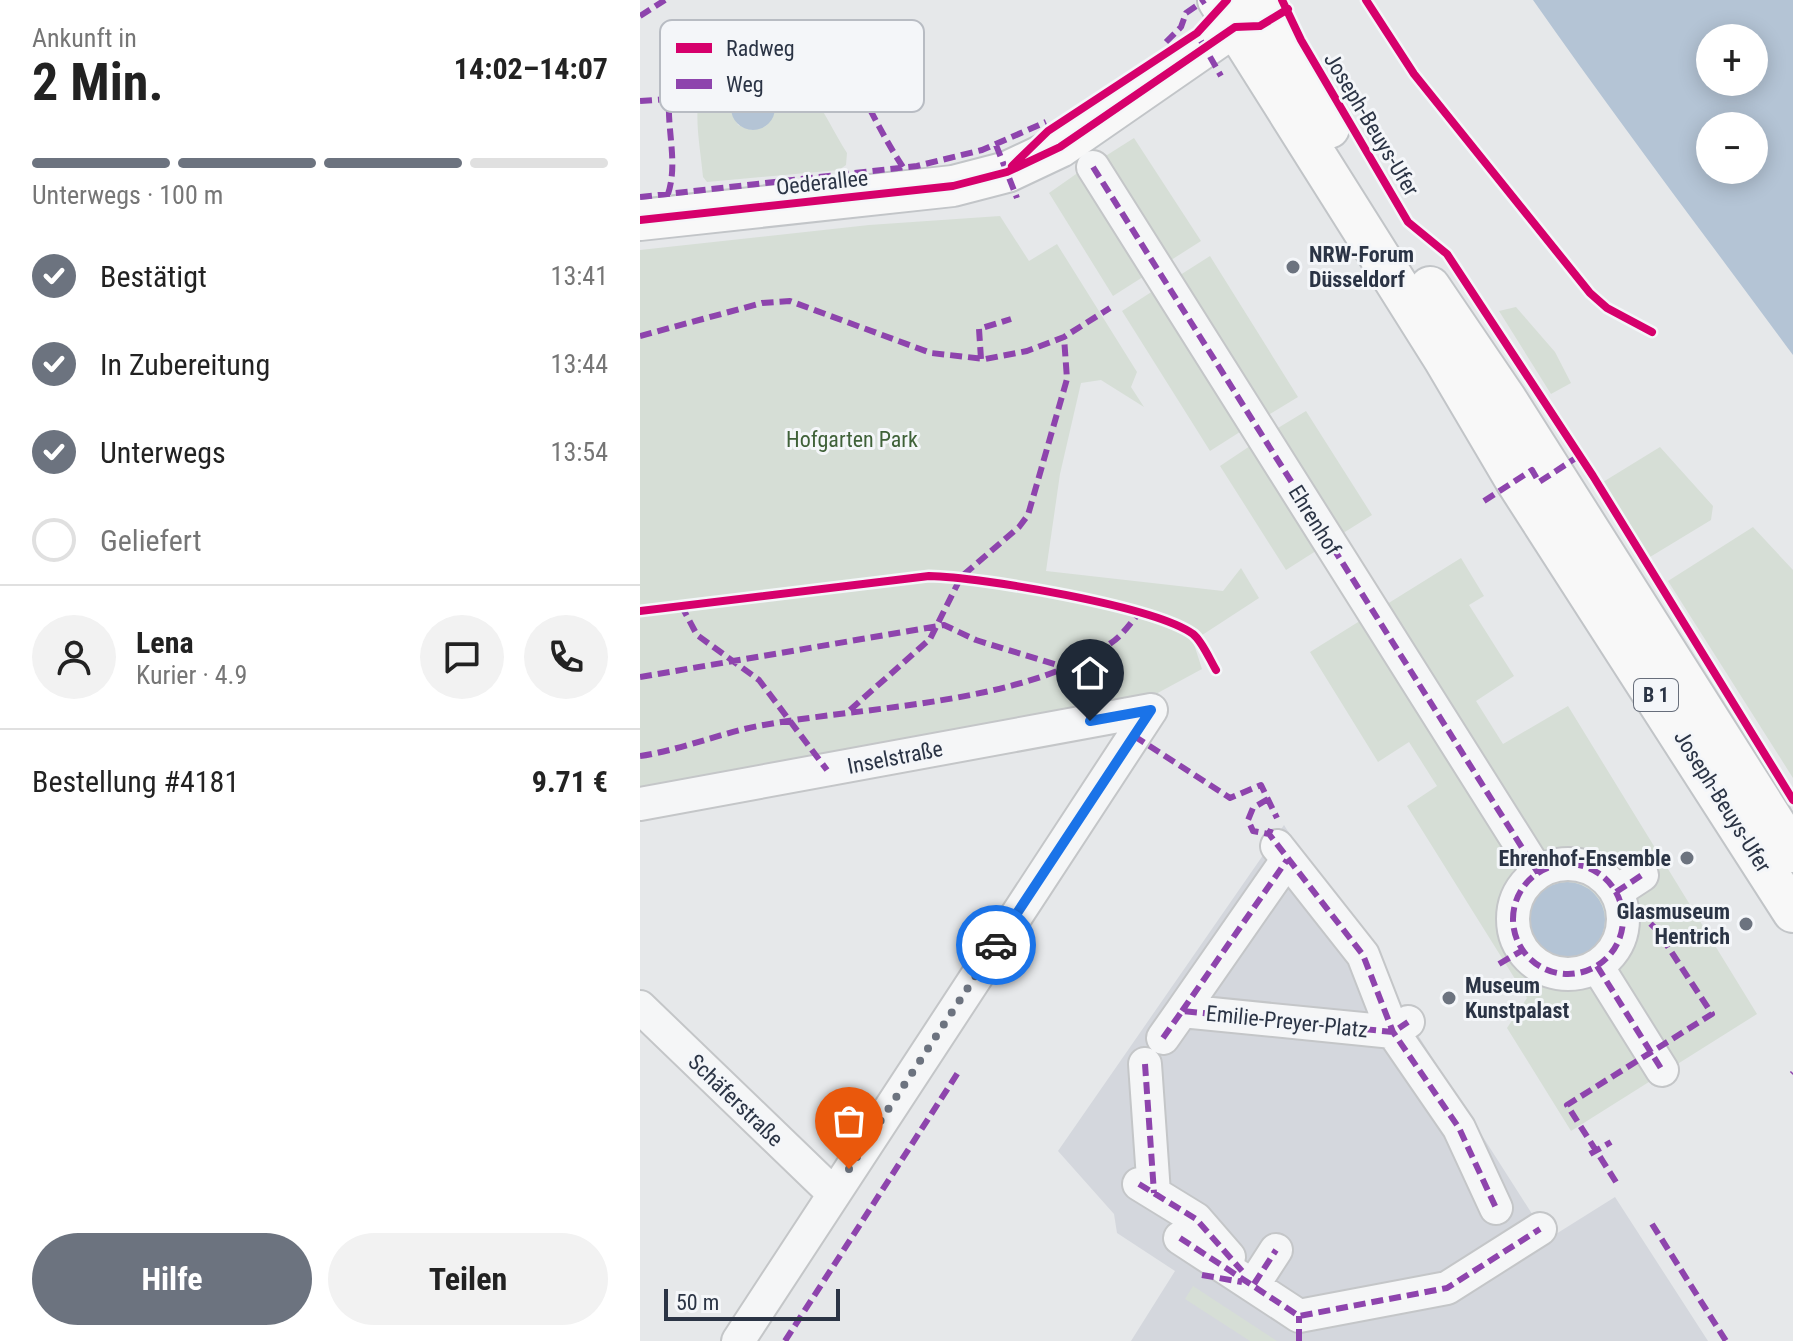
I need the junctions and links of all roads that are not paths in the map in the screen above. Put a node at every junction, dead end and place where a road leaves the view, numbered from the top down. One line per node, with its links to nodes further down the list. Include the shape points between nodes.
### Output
1 (1241, 7): 2 (main road, Joseph-Beuys-Ufer / B 1); 3 (main road, Oederallee); 7 (main road, Joseph-Beuys-Ufer / B 1, via 1327,125 1506,399)
2 (1260, 67): 3 (main road, via 1224,65 1195,77); 9 (main road, Joseph-Beuys-Ufer / B 1, via 1516,481)
3 (1172, 72): 5 (main road, Oederallee, via 1042,158 996,175 953,186)
4 (1093, 167): 8 (street, Ehrenhof)
5 (640, 220)
6 (640, 804): 17 (street, Inselstraße, via 1151,710)
7 (1793, 852)
8 (1538, 873): 10 (street, via 1516,900 1511,957 1548,970 1582,972); 10 (street, via 1572,864 1629,884 1621,935)
9 (1793, 912)
10 (1597, 966): 16 (street)
11 (640, 1007): 17 (street, Schäferstraße)
12 (1182, 1011): 13 (street, Emilie-Preyer-Platz); 13 (street, Emilie-Preyer-Platz, via 1282,853 1363,955); 14 (street, Emilie-Preyer-Platz)
13 (1400, 1027): 20 (street, Emilie-Preyer-Platz, via 1517,1228 1447,1288)
14 (1163, 1038)
15 (1145, 1064): 19 (street, Emilie-Preyer-Platz, via 1146,1188 1212,1265)
16 (1662, 1070)
17 (833, 1193): 21 (street)
18 (1276, 1250): 19 (street)
19 (1254, 1284): 20 (street, Emilie-Preyer-Platz)
20 (1299, 1328)
21 (738, 1341)

